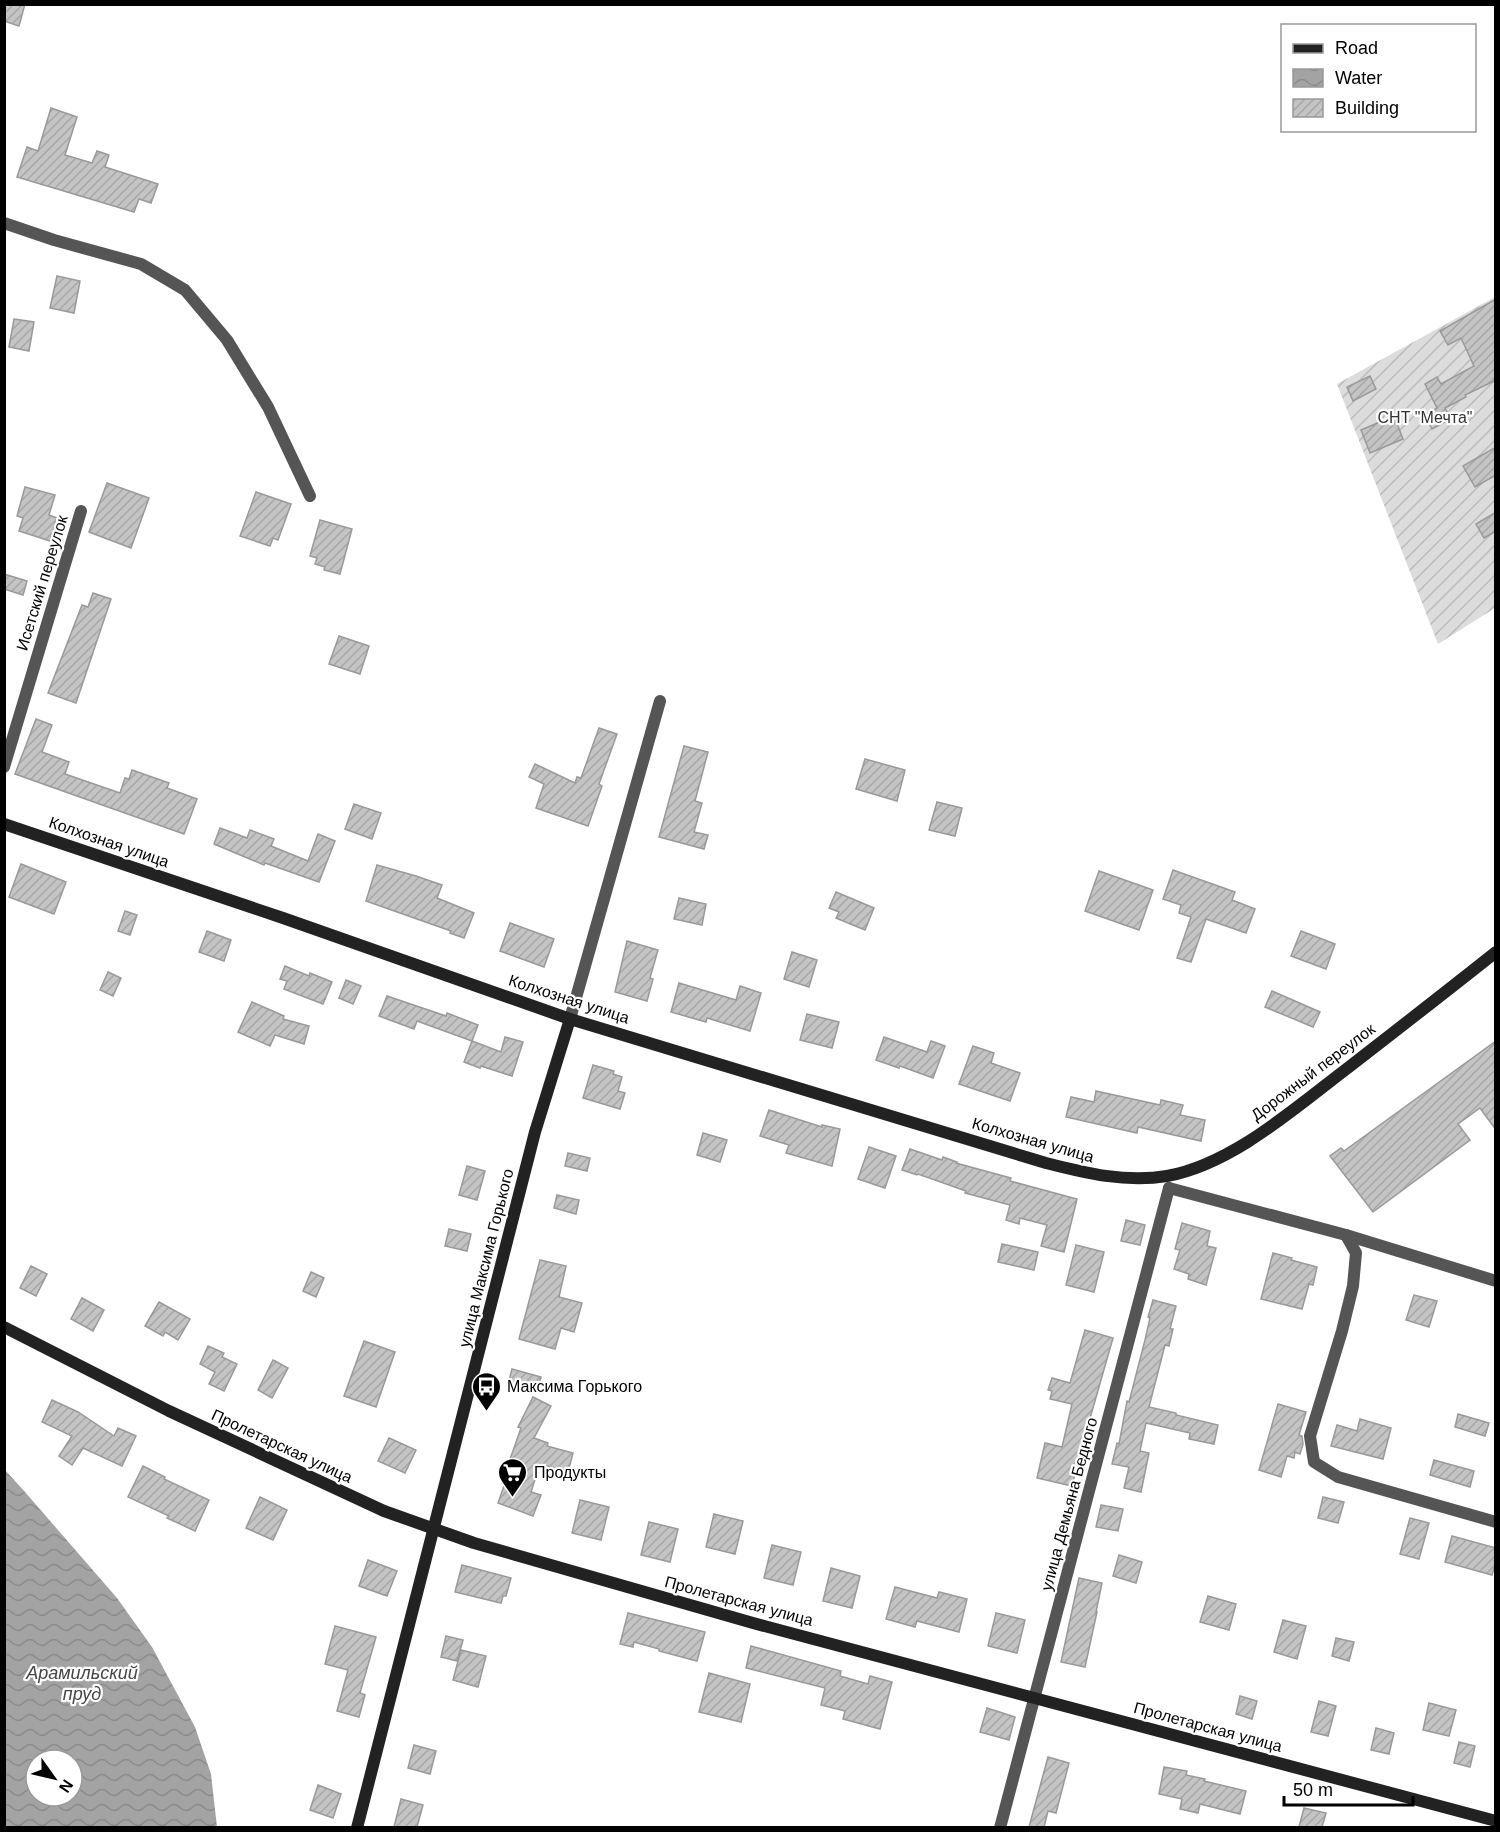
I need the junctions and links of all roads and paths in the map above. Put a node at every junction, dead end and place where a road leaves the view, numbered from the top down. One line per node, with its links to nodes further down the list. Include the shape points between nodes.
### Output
1 (4, 223): 2 (street, via 141,264 185,290 226,340 268,407)
2 (310, 496)
3 (81, 511): 5 (street, Исетский переулок)
4 (660, 702): 8 (street, улица Максима Горького)
5 (4, 767)
6 (4, 824): 8 (main road, Колхозная улица)
7 (1496, 952): 10 (main road, Дорожный переулок, via 1286,1115 1230,1153)
8 (570, 1019): 9 (main road, Колхозная улица, via 1046,1162 1090,1174); 15 (main road, улица Максима Горького, via 532,1144)
9 (1130, 1178): 10 (main road, Дорожный переулок)
10 (1167, 1182): 11 (street); 16 (street, улица Демьяна Бедного)
11 (1346, 1235): 12 (street); 14 (street, via 1356,1253 1353,1286 1310,1436 1314,1462 1338,1477)
12 (1496, 1281)
13 (4, 1327): 15 (main road, Пролетарская улица, via 169,1411 373,1506)
14 (1496, 1522)
15 (435, 1529): 16 (main road, Пролетарская улица, via 753,1623); 18 (main road, улица Максима Горького)
16 (1035, 1698): 17 (main road, Пролетарская улица); 19 (street, улица Демьяна Бедного)
17 (1496, 1821)
18 (357, 1827)
19 (1000, 1827)

